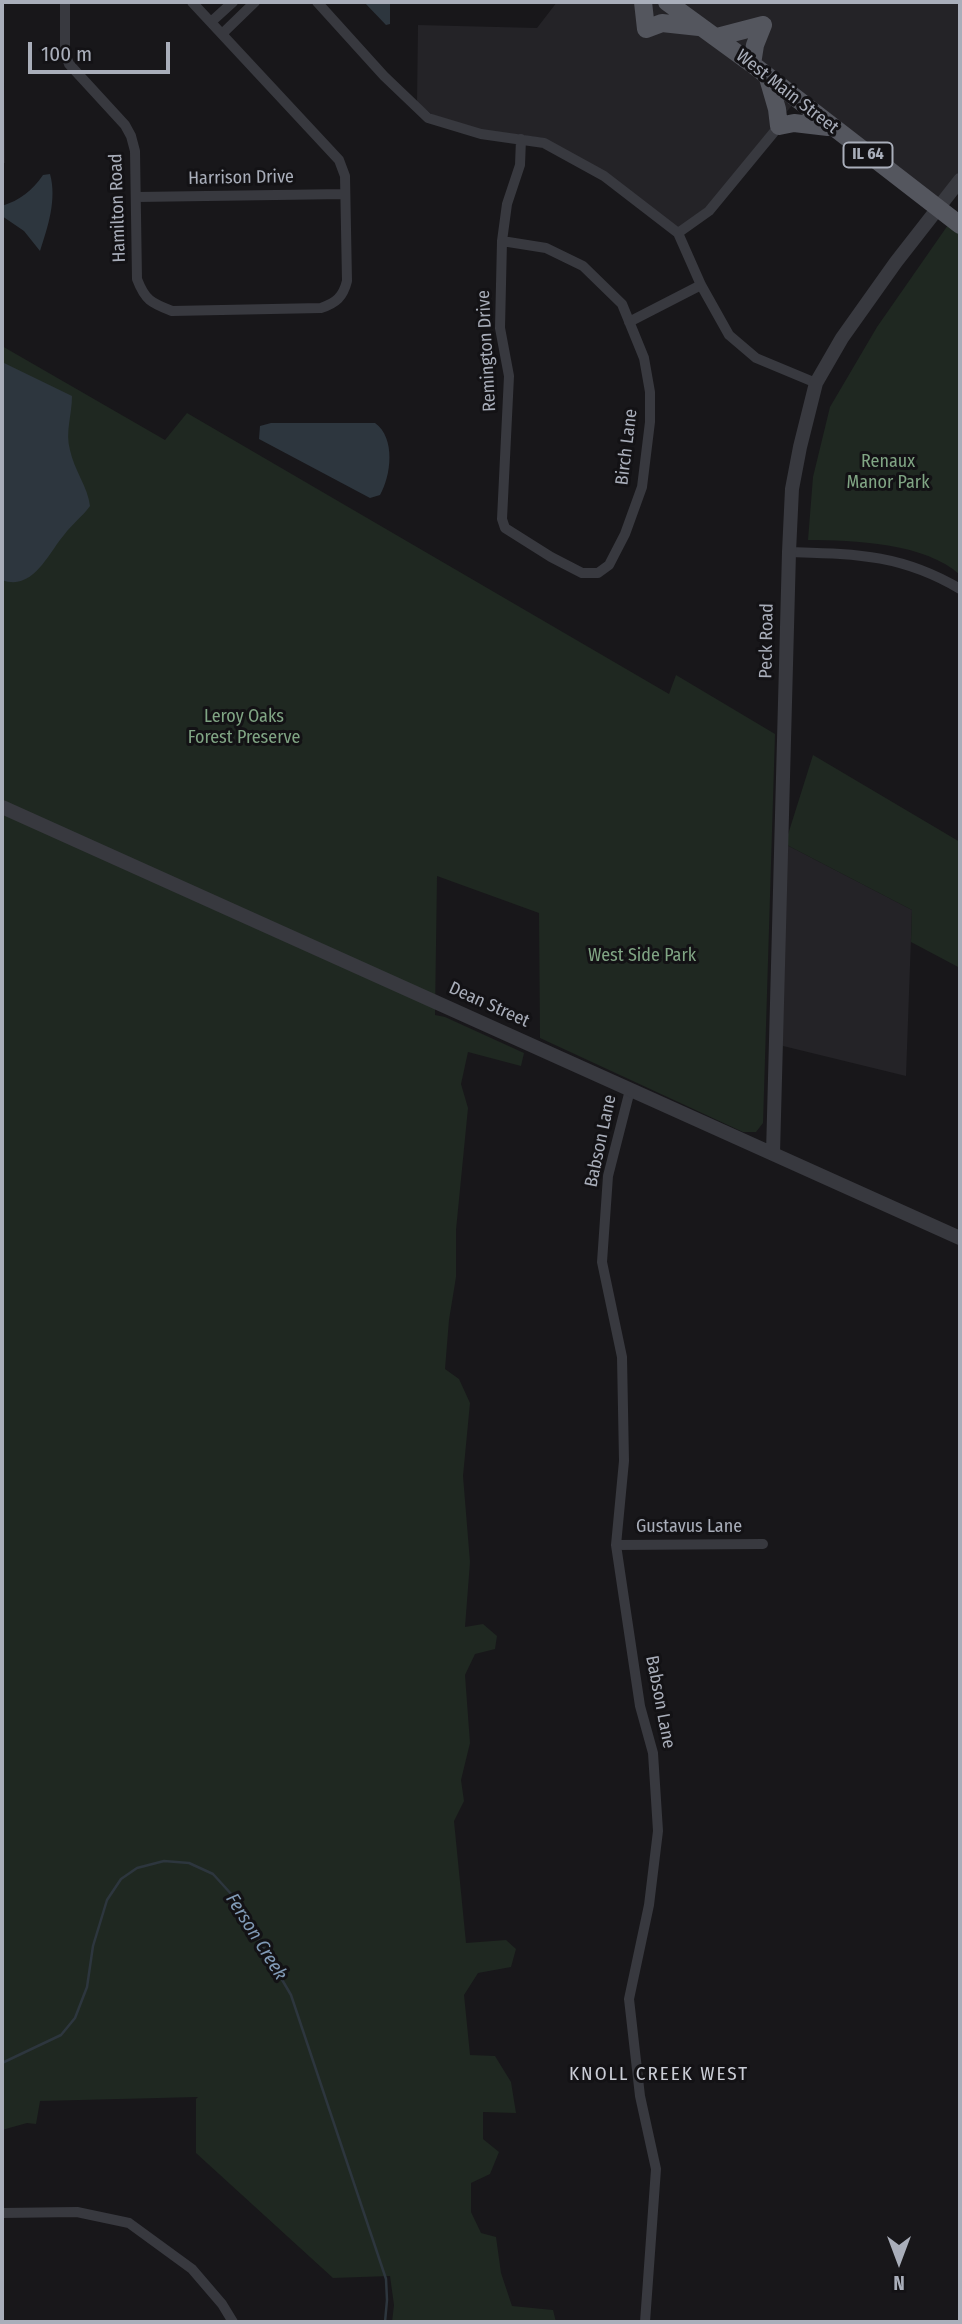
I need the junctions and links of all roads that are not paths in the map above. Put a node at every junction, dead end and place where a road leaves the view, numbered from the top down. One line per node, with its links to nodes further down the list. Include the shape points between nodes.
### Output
1 (65, 2): 18 (street, Hamilton Road, via 69,64 131,136)
2 (192, 2): 8 (street, Hamilton Road)
3 (233, 2): 8 (street)
4 (255, 2): 10 (street)
5 (317, 2): 15 (street, via 428,118 481,134)
6 (643, 2): 9 (main road, via 646,29 662,23)
7 (667, 2): 9 (main road, West Main Street / IL 64)
8 (211, 22): 10 (street, Hamilton Road)
9 (710, 32): 11 (main road, West Main Street / IL 64); 11 (main road, via 763,25)
10 (222, 34): 17 (street, Hamilton Road, via 339,160)
11 (752, 64): 12 (main road, West Main Street / IL 64)
12 (768, 78): 13 (main road); 14 (main road, West Main Street / IL 64)
13 (779, 126): 14 (main road); 21 (street, via 709,211)
14 (832, 127): 19 (main road, West Main Street / IL 64)
15 (521, 139): 21 (street, via 544,143 604,176); 22 (street, Remington Drive, via 520,165 507,204)
16 (960, 180): 19 (street, Peck Road)
17 (345, 194): 18 (street, Harrison Drive); 18 (street, Hamilton Road, via 347,281 339,299 321,308 199,310 152,304 142,292)
18 (137, 197)
19 (939, 209): 20 (main road, IL 64); 25 (street, Peck Road, via 849,328)
20 (960, 225)
21 (678, 233): 23 (street)
22 (502, 241): 24 (street, Birch Lane, via 546,248 583,266 622,304); 27 (street, Remington Drive, via 500,328 509,376 502,519 505,528 582,573 598,573)
23 (701, 285): 24 (street); 25 (street, via 729,335 756,358)
24 (629, 322): 27 (street, Birch Lane, via 644,358 650,422 642,487)
25 (816, 383): 26 (street, Peck Road, via 792,489)
26 (789, 552): 28 (street, via 862,554 900,561); 31 (street, Peck Road)
27 (609, 565)
28 (960, 589)
29 (2, 807): 30 (street, Dean Street)
30 (630, 1090): 31 (street, Dean Street); 34 (street, Babson Lane, via 608,1176 601,1262 622,1357 624,1461)
31 (773, 1153): 32 (street, Dean Street)
32 (960, 1238)
33 (764, 1544): 34 (street, Gustavus Lane)
34 (616, 1545): 37 (street, Babson Lane, via 640,1706 653,1753 658,1831 649,1905 629,1999 640,2094 656,2169)
35 (2, 2213): 36 (street, via 77,2212 129,2223 192,2269)
36 (233, 2322)
37 (645, 2322)

